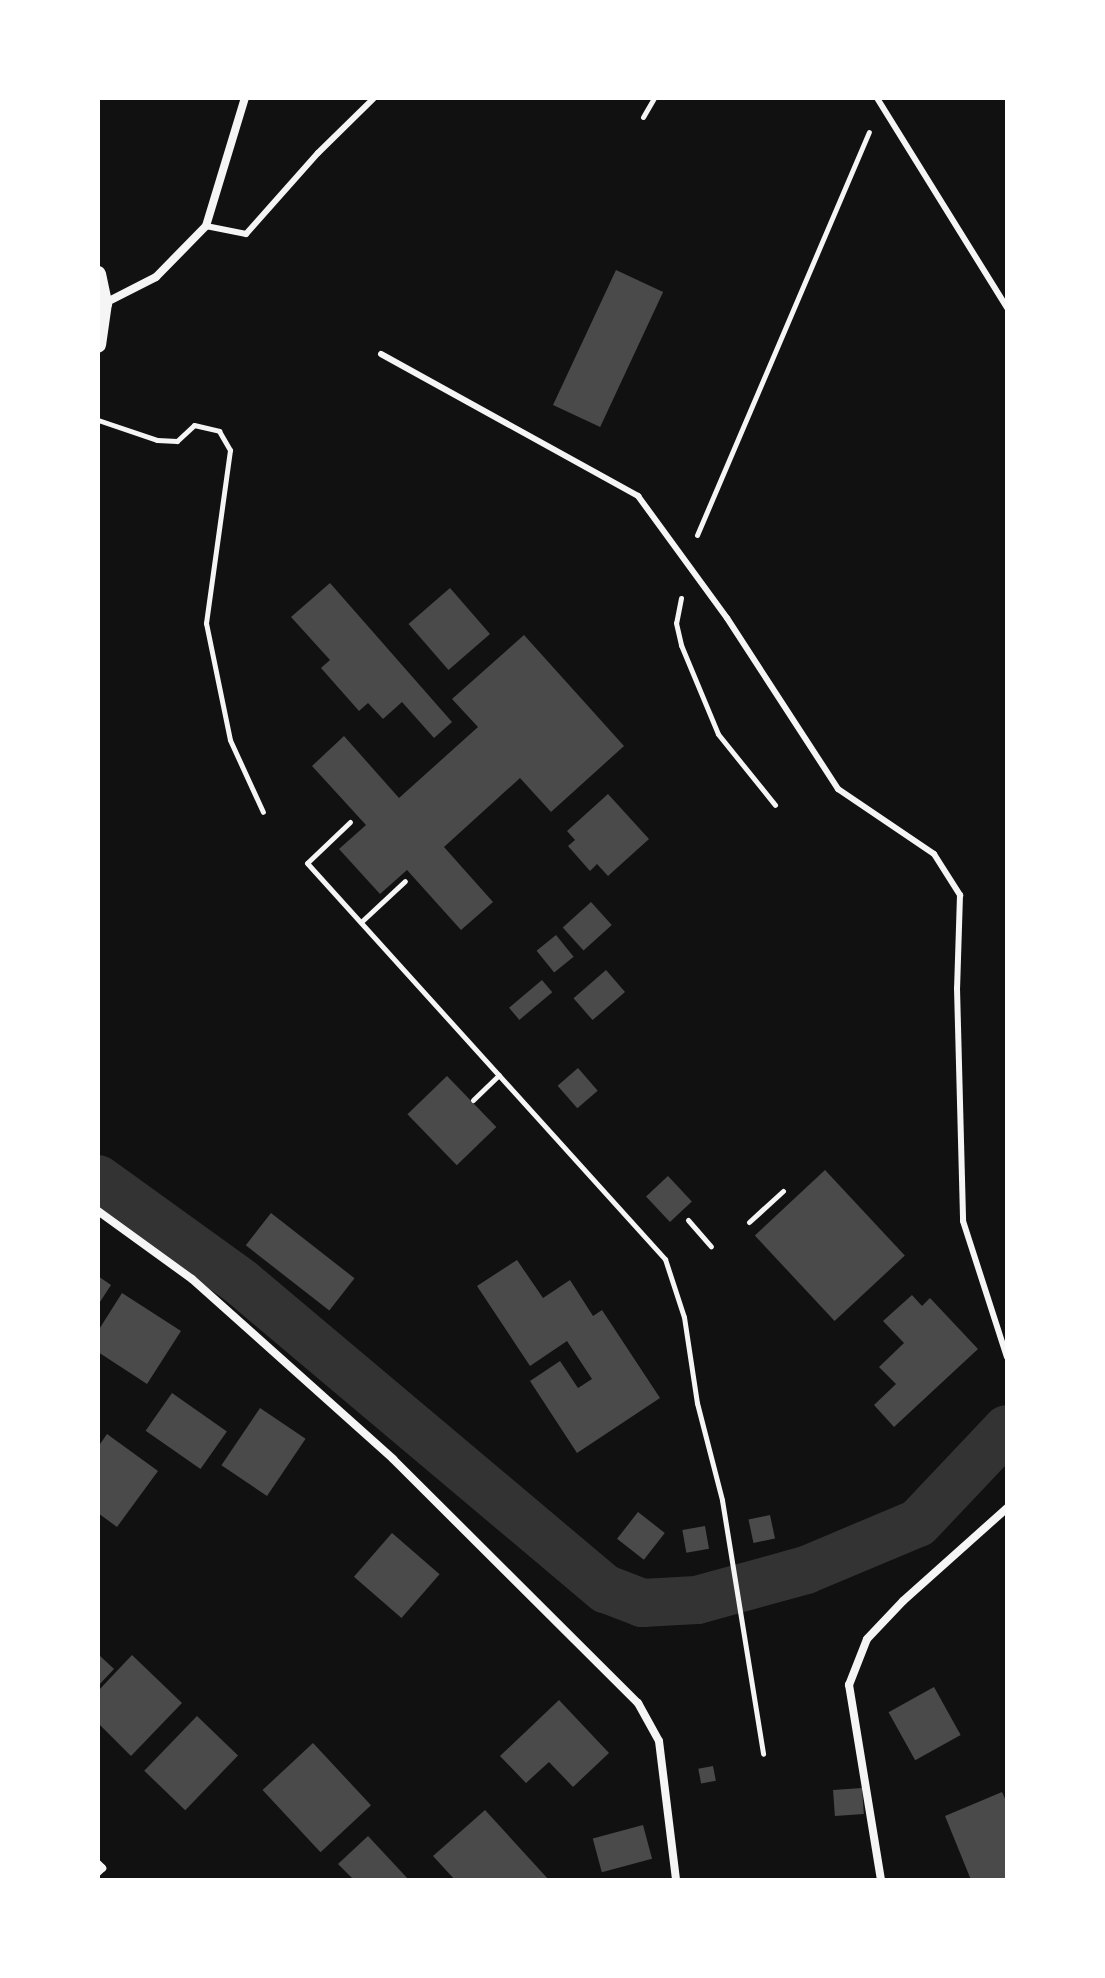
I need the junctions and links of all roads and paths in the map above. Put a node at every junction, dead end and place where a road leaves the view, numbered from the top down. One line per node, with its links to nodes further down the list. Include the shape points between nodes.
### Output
1 (245, 98): 6 (street)
2 (374, 98): 6 (lane, via 246,234)
3 (654, 98): 5 (path)
4 (879, 101): 9 (lane); 13 (path)
5 (643, 117)
6 (206, 226): 8 (street, via 156,277)
7 (98, 274): 8 (main road)
8 (104, 303): 10 (main road)
9 (1007, 308)
10 (98, 345)
11 (381, 354): 13 (lane, via 638,496)
12 (98, 420): 15 (path, via 157,440 177,441 194,425 219,431 230,450 206,623 230,740)
13 (688, 564): 14 (path, via 676,623 681,645 718,734); 26 (lane, via 838,789 934,854 960,895 963,1221)
14 (775, 805)
15 (263, 812)
16 (350, 822): 18 (path, via 307,863)
17 (405, 881): 18 (path)
18 (361, 922): 19 (path)
19 (499, 1075): 20 (path); 28 (path, via 665,1259 684,1317 697,1403 722,1500)
20 (473, 1100)
21 (783, 1191): 24 (path)
22 (98, 1211): 31 (street, via 192,1279 393,1459 638,1703 659,1741)
23 (688, 1220): 25 (path)
24 (749, 1222)
25 (711, 1246)
26 (1007, 1357)
27 (1007, 1508): 32 (street, via 867,1639 849,1685)
28 (763, 1754)
29 (98, 1864): 30 (street)
30 (98, 1872)
31 (676, 1880)
32 (881, 1880)

